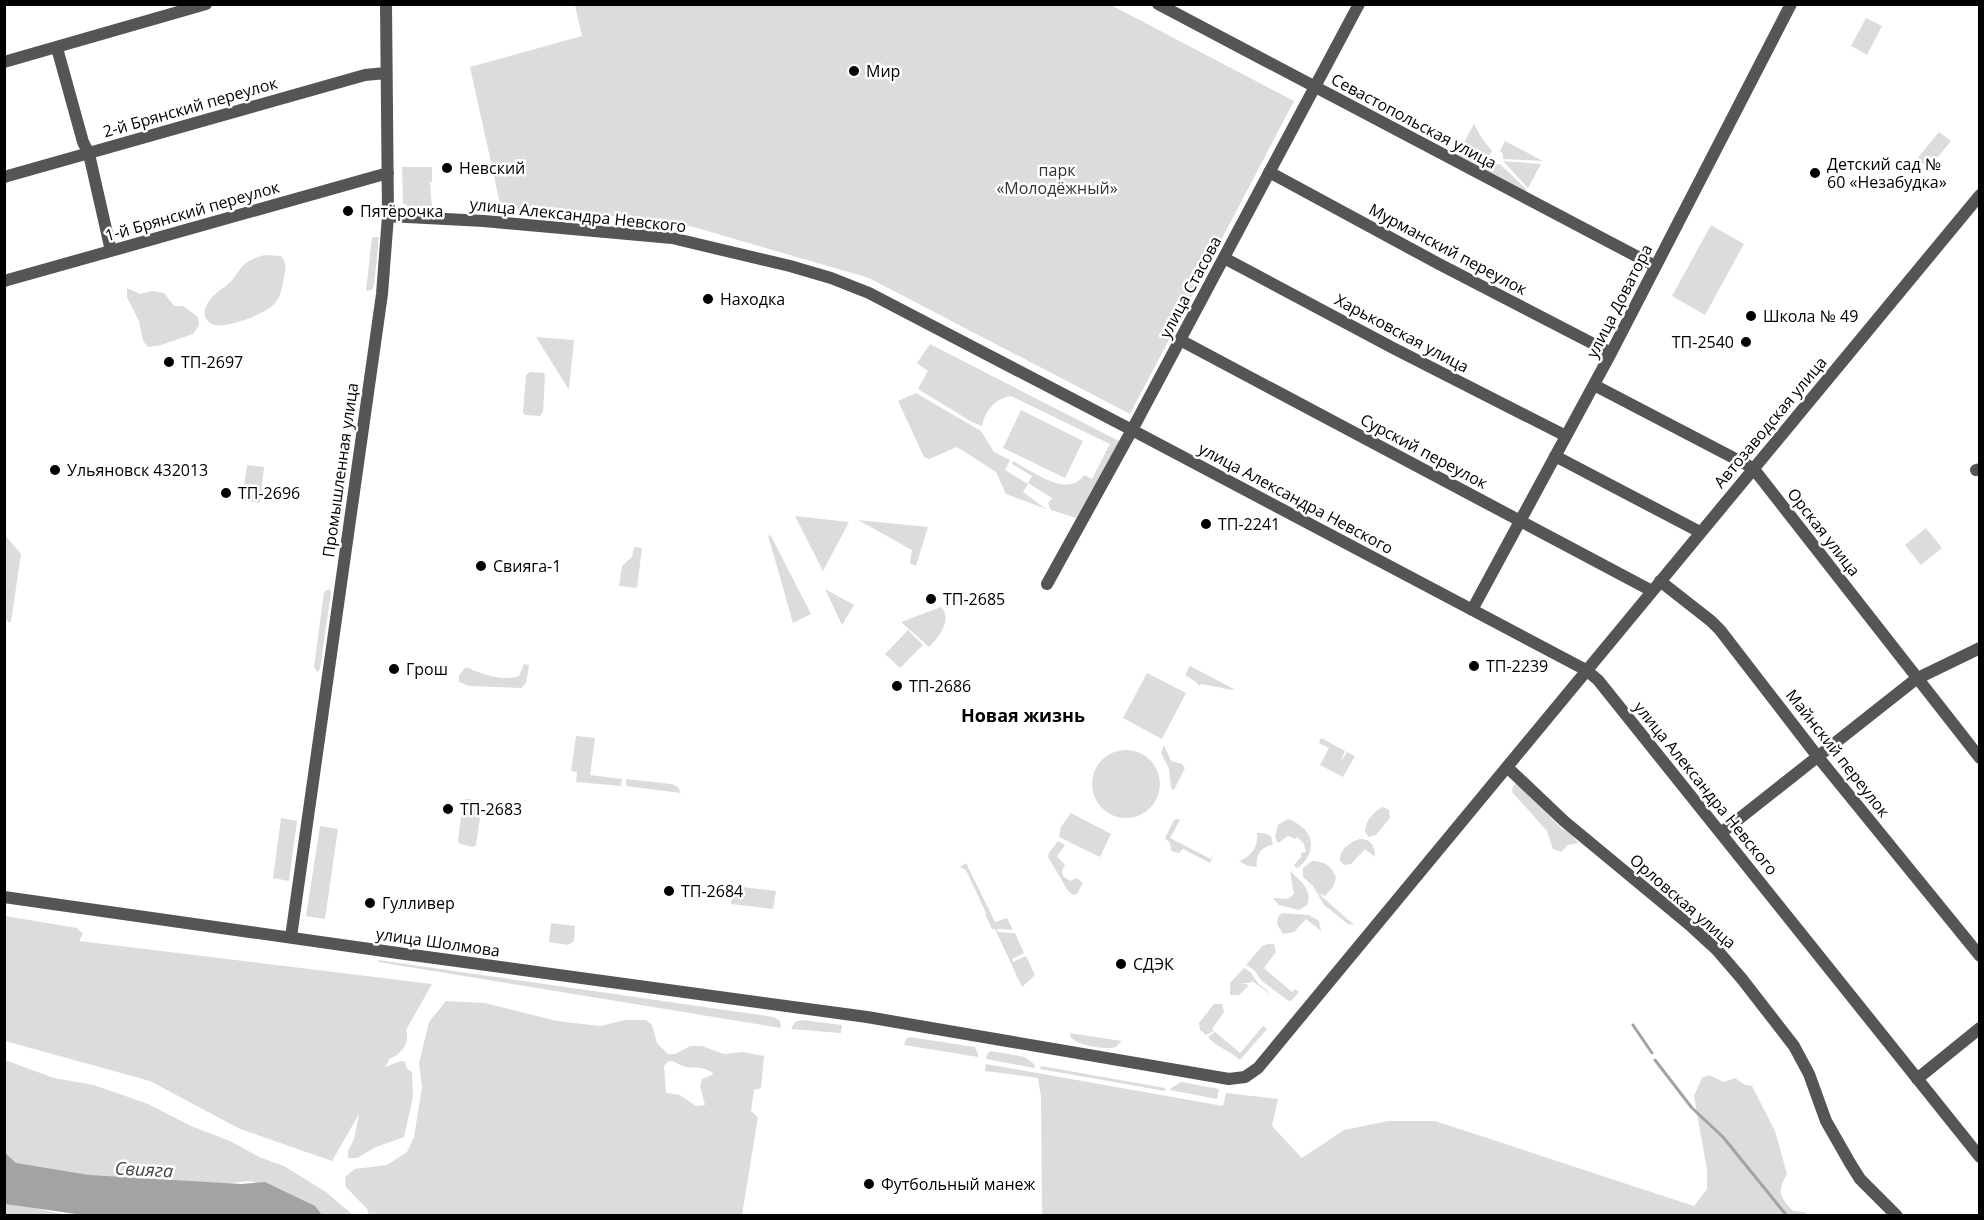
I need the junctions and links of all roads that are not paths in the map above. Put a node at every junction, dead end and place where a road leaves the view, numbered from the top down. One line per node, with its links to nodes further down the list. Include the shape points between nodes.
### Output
1 (206, 4): 6 (street)
2 (387, 4): 8 (street, Промышленная улица)
3 (1158, 4): 9 (street, Севастопольская улица)
4 (1359, 4): 9 (street, улица Стасова)
5 (1791, 4): 18 (street, улица Доватора)
6 (57, 48): 7 (street); 10 (street)
7 (4, 63)
8 (386, 73): 10 (street, 2-й Брянский переулок, via 365,75); 12 (street, Промышленная улица)
9 (1315, 87): 11 (street, улица Стасова); 18 (street, Севастопольская улица)
10 (89, 154): 13 (street, 2-й Брянский переулок); 16 (street)
11 (1269, 172): 17 (street, улица Стасова); 21 (street, Мурманский переулок)
12 (388, 173): 15 (street, Промышленная улица); 16 (street, 1-й Брянский переулок)
13 (4, 177)
14 (1980, 195): 26 (street, Автозаводская улица)
15 (388, 216): 23 (street, улица Александра Невского, via 672,238 831,278 868,293); 40 (street, Промышленная улица, via 382,294)
16 (111, 251): 19 (street, 1-й Брянский переулок)
17 (1224, 258): 20 (street, улица Стасова); 24 (street, Харьковская улица)
18 (1655, 266): 21 (street, улица Доватора)
19 (4, 281)
20 (1180, 340): 23 (street, улица Стасова); 27 (street, Сурский переулок)
21 (1611, 352): 22 (street, улица Доватора)
22 (1594, 385): 24 (street, улица Доватора); 26 (street, Орская улица)
23 (1132, 430): 29 (street, улица Стасова); 31 (street, улица Александра Невского)
24 (1566, 436): 25 (street, улица Доватора)
25 (1556, 456): 27 (street, улица Доватора); 28 (street)
26 (1753, 468): 28 (street, Автозаводская улица); 34 (street, Орская улица)
27 (1520, 520): 30 (street, Сурский переулок); 31 (street, улица Доватора)
28 (1700, 532): 30 (street, Автозаводская улица)
29 (1047, 584)
30 (1656, 586): 33 (street, Автозаводская улица); 35 (street, Майнский переулок, via 1712,621)
31 (1472, 610): 33 (street, улица Александра Невского)
32 (1980, 648): 34 (street)
33 (1586, 670): 37 (street); 38 (street, улица Александра Невского)
34 (1916, 679): 35 (street); 36 (street, Орская улица)
35 (1818, 757): 38 (street); 41 (street, Майнский переулок)
36 (1980, 758)
37 (1507, 767): 40 (street, улица Шолмова, via 1258,1068 1245,1077 1229,1079 867,1017); 45 (street, Орловская улица, via 1563,821 1717,950 1794,1046 1826,1121 1860,1179)
38 (1721, 833): 43 (street, улица Александра Невского)
39 (4, 897): 40 (street, улица Шолмова)
40 (291, 937)
41 (1980, 956)
42 (1980, 1028): 43 (street)
43 (1917, 1079): 44 (street, улица Александра Невского)
44 (1980, 1157)
45 (1897, 1215)

